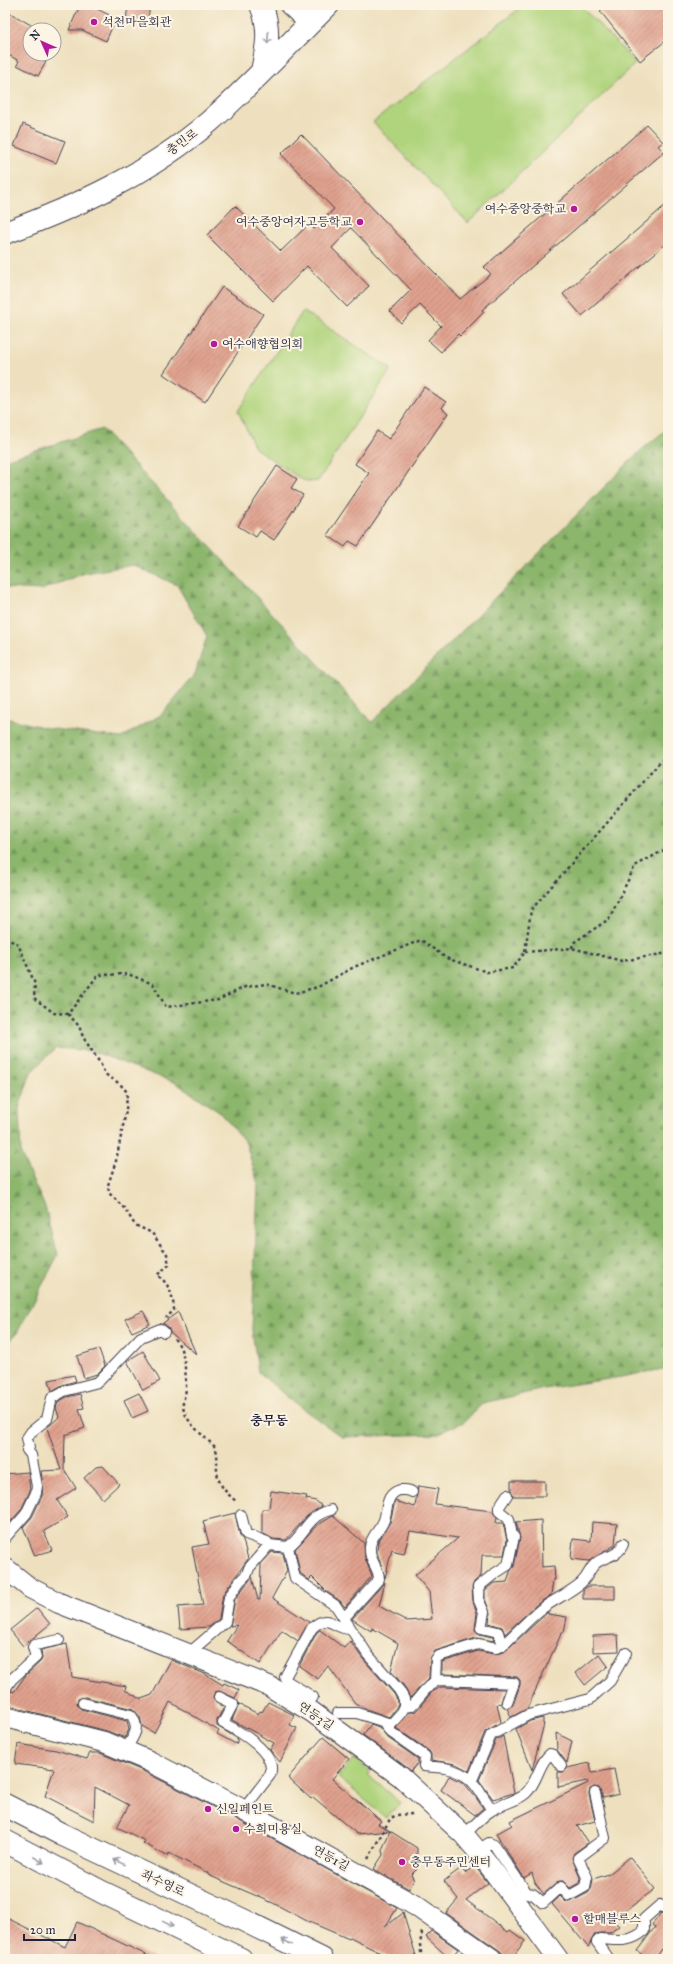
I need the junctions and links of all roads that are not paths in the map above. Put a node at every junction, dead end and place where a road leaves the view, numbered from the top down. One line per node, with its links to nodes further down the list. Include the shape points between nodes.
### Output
1 (261, 5): 5 (main road, one-way to 5, via 268,36)
2 (290, 5): 4 (street)
3 (328, 5): 4 (main road, 충민로)
4 (310, 23): 5 (main road, 충민로)
5 (262, 71): 6 (main road, 충민로, via 209,122 161,157 86,201)
6 (5, 233)
7 (159, 1330): 12 (lane, via 141,1337 98,1382 64,1391 52,1398 47,1419 31,1432 28,1438 27,1450 31,1455 36,1493 26,1514)
8 (412, 1492): 17 (lane, via 397,1491 388,1500 384,1520 373,1534 370,1545 370,1558 379,1578)
9 (507, 1495): 20 (lane, via 499,1511 509,1520 514,1537 510,1559 508,1565 478,1588 479,1601 484,1612 481,1628 498,1632)
10 (331, 1510): 15 (lane, via 319,1513 311,1520)
11 (241, 1515): 14 (lane, via 246,1534)
12 (5, 1538)
13 (623, 1544): 20 (lane, via 614,1555 594,1564 582,1583 539,1611)
14 (269, 1545): 15 (lane); 22 (lane, via 229,1597 225,1622)
15 (288, 1548): 17 (lane, via 295,1578 336,1606)
16 (5, 1568): 22 (street, 연등3길, via 30,1588 60,1603)
17 (344, 1618): 18 (lane)
18 (351, 1629): 28 (lane, via 368,1656 399,1690 404,1699); 29 (lane, via 343,1630 324,1620 312,1628 285,1677 287,1681 313,1697)
19 (59, 1640): 24 (lane, via 35,1644 33,1648 36,1657)
20 (502, 1646): 23 (lane, via 496,1648 478,1644 439,1656 436,1659)
21 (626, 1653): 35 (lane, via 610,1681 590,1699 528,1715 491,1735)
22 (188, 1654): 29 (street, 연등3길, via 269,1686)
23 (435, 1681): 26 (lane, via 514,1683); 28 (lane, via 412,1706)
24 (5, 1689)
25 (219, 1697): 38 (lane, via 233,1704 223,1723 246,1735 271,1764 270,1775)
26 (507, 1702)
27 (83, 1703): 33 (lane, via 130,1716 137,1724 137,1729)
28 (404, 1707): 32 (lane, via 391,1724)
29 (305, 1708): 40 (street, 연등3길, via 400,1776)
30 (338, 1713): 32 (lane, via 357,1713)
31 (5, 1717): 33 (street, 연등1길, via 104,1742)
32 (385, 1724): 35 (lane, via 392,1733 424,1756 424,1766 456,1771)
33 (124, 1751): 38 (street, 연등1길)
34 (561, 1766): 39 (lane, via 550,1754 545,1758 536,1780 526,1793)
35 (472, 1780): 39 (lane)
36 (595, 1793): 42 (lane, via 605,1838 578,1858 586,1878 585,1887 569,1896 561,1887 543,1902 533,1894 527,1893 494,1845 489,1843)
37 (5, 1805): 44 (main road, 좌수영로, one-way to 37, via 236,1917)
38 (243, 1810): 46 (street, 연등1길, via 416,1906)
39 (492, 1810): 40 (lane)
40 (464, 1835): 42 (street, 연등3길)
41 (5, 1841): 45 (main road, one-way to 45, via 102,1892)
42 (477, 1851): 47 (street, 연등3길)
43 (668, 1910): 48 (lane, via 660,1905 644,1920 644,1931 636,1938 597,1942)
44 (312, 1957)
45 (241, 1959)
46 (492, 1959)
47 (558, 1959)
48 (609, 1959)

